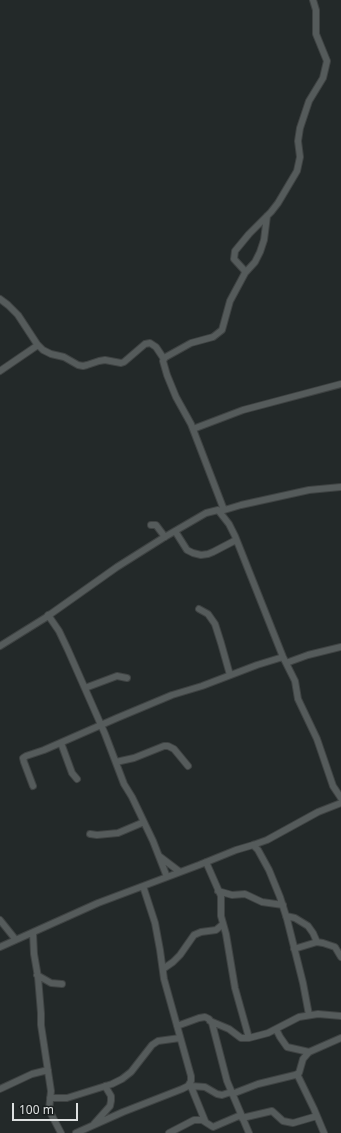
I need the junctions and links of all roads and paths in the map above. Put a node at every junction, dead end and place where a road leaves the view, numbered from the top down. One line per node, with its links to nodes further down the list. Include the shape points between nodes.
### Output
1 (313, 0): 2 (street, via 316,10 316,34 326,67 320,85 309,101 300,128 297,171)
2 (267, 216): 3 (street, via 260,252); 3 (street, via 249,234 234,255 234,259)
3 (245, 273): 6 (street, via 232,296 224,326 219,333 192,343)
4 (0, 300): 5 (street, via 18,315)
5 (38, 345): 6 (street, via 51,354 83,366 106,360 124,362 150,343); 7 (street)
6 (164, 359): 9 (street, via 166,375)
7 (0, 371)
8 (341, 384): 9 (street, via 243,410)
9 (193, 429): 11 (street)
10 (341, 487): 11 (street, via 309,490)
11 (222, 510): 13 (street, via 206,513); 15 (street)
12 (151, 525): 14 (street, via 156,525)
13 (175, 531): 14 (street); 15 (street, via 187,550 201,555)
14 (165, 537): 17 (street)
15 (236, 540): 20 (street)
16 (199, 609): 21 (street, via 208,614 215,624)
17 (48, 616): 18 (street); 23 (street, via 58,631)
18 (0, 646)
19 (341, 646): 20 (street)
20 (285, 660): 21 (street); 30 (street, via 333,786)
21 (230, 674): 24 (street)
22 (127, 678): 23 (street, via 117,676)
23 (84, 688): 24 (street)
24 (101, 725): 25 (street); 26 (street)
25 (61, 743): 28 (street, via 72,773); 29 (street, via 23,758)
26 (116, 762): 27 (street, via 168,746 174,749); 32 (street, via 124,784)
27 (188, 766)
28 (77, 779)
29 (33, 786)
30 (341, 798)
31 (341, 803): 34 (street)
32 (144, 822): 33 (street, via 118,833); 35 (street)
33 (90, 834)
34 (253, 845): 36 (street); 41 (street, via 269,870)
35 (159, 856): 37 (street); 38 (street)
36 (206, 862): 37 (street); 40 (street)
37 (180, 872): 38 (street)
38 (167, 877): 39 (street)
39 (143, 886): 45 (street, via 98,903); 53 (street, via 155,924)
40 (218, 891): 41 (street, via 232,895 245,894 262,902); 44 (street)
41 (283, 905): 42 (street)
42 (286, 916): 49 (street, via 308,926); 51 (street)
43 (0, 920): 47 (street)
44 (223, 924): 53 (street, via 216,930 194,935 174,962); 64 (street, via 235,988)
45 (33, 933): 46 (street); 48 (street)
46 (26, 936): 47 (street); 48 (street)
47 (16, 940): 50 (street)
48 (32, 942): 54 (street)
49 (317, 942): 51 (street); 52 (street, via 335,947)
50 (0, 947)
51 (294, 949): 56 (street)
52 (341, 958)
53 (163, 969): 59 (street)
54 (37, 975): 55 (street, via 50,983); 67 (street)
55 (62, 984)
56 (309, 1015): 57 (street); 60 (street, via 299,1017)
57 (341, 1016)
58 (210, 1021): 59 (street, via 205,1017); 64 (street, via 241,1038); 72 (street)
59 (177, 1026): 63 (street)
60 (276, 1029): 61 (street); 62 (street)
61 (268, 1033): 62 (street); 64 (street)
62 (280, 1037): 66 (street, via 287,1047)
63 (180, 1038): 69 (street, via 191,1076); 70 (street, via 158,1041 131,1072)
64 (249, 1038)
65 (341, 1038): 66 (street)
66 (309, 1052): 68 (street, via 302,1059)
67 (48, 1070): 71 (street, via 32,1074); 73 (street)
68 (297, 1074): 72 (street); 75 (street)
69 (190, 1085): 72 (street, via 205,1087 222,1095); 76 (street); 77 (street)
70 (105, 1086): 73 (street, via 67,1098); 77 (street, via 111,1096 110,1106)
71 (0, 1089)
72 (232, 1093): 74 (street)
73 (50, 1098): 78 (street, via 49,1110)
74 (242, 1116): 75 (street, via 272,1111 283,1122 293,1123); 76 (street, via 216,1126); 81 (street)
75 (317, 1116): 82 (street)
76 (205, 1121): 80 (street, via 194,1120)
77 (93, 1125): 79 (street)
78 (61, 1133)
79 (76, 1133)
80 (169, 1133)
81 (249, 1133)
82 (324, 1133)

